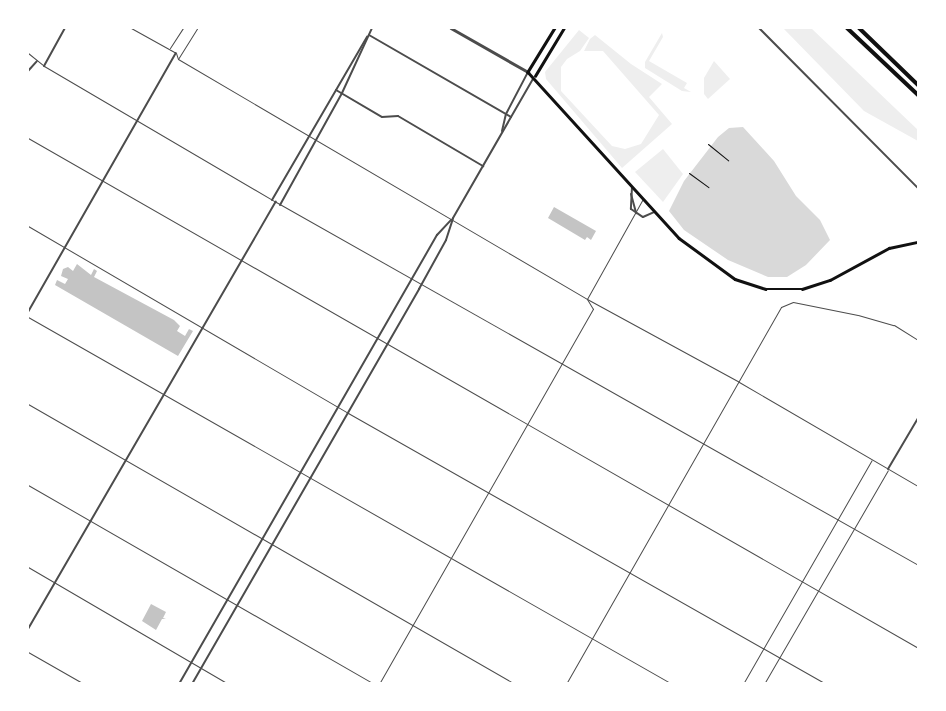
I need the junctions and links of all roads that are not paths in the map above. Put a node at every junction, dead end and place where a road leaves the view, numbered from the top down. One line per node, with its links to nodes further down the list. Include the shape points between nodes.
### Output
1 (64, 28): 18 (street)
2 (131, 28): 13 (lane)
3 (182, 28): 13 (lane)
4 (197, 28): 16 (lane)
5 (372, 28): 12 (street)
6 (451, 28): 20 (street)
7 (554, 28): 20 (main road)
8 (564, 28): 21 (main road)
9 (759, 28): 36 (street)
10 (847, 28): 25 (highway)
11 (859, 28): 22 (highway)
12 (369, 35): 23 (street); 24 (street); 26 (street)
13 (170, 50): 15 (lane)
14 (28, 53): 17 (lane)
15 (176, 54): 16 (lane); 28 (street)
16 (178, 59): 30 (lane)
17 (37, 61): 18 (lane); 19 (street)
18 (44, 66): 28 (lane)
19 (28, 71)
20 (528, 72): 21 (main road); 26 (street)
21 (535, 76): 27 (street); 35 (main road)
22 (918, 85)
23 (336, 90): 24 (street); 30 (street)
24 (342, 93): 32 (street); 33 (street, via 382,117 398,116)
25 (918, 95)
26 (506, 114): 27 (street); 29 (street)
27 (511, 117): 29 (street)
28 (137, 120): 34 (street); 38 (lane)
29 (502, 134): 33 (street)
30 (309, 136): 32 (lane); 38 (street)
31 (28, 138): 34 (lane)
32 (316, 140): 40 (street); 43 (lane)
33 (483, 166): 43 (street)
34 (101, 181): 46 (street); 47 (lane)
35 (632, 187): 37 (main road); 42 (street, via 629,205)
36 (918, 188)
37 (643, 199): 41 (main road); 42 (lane)
38 (272, 200): 39 (lane)
39 (276, 202): 40 (lane); 47 (street)
40 (280, 204): 48 (lane)
41 (654, 212): 42 (street, via 645,218); 45 (main road, via 687,245 715,266 748,285 776,291 814,286 889,248)
42 (636, 213): 50 (lane)
43 (453, 218): 48 (street, via 437,234); 49 (street, via 446,240); 50 (lane)
44 (28, 226): 46 (lane)
45 (918, 242)
46 (64, 247): 51 (street); 53 (lane)
47 (241, 262): 53 (street); 54 (lane)
48 (411, 279): 49 (lane); 54 (street)
49 (421, 285): 56 (street); 57 (lane)
50 (588, 299): 57 (lane, via 593,309); 58 (lane)
51 (28, 312)
52 (28, 317): 59 (lane)
53 (203, 328): 59 (street); 61 (lane)
54 (376, 340): 56 (lane); 61 (street)
55 (918, 340): 58 (lane, via 894,325 787,303 780,307)
56 (386, 346): 62 (street); 64 (lane)
57 (562, 365): 64 (lane); 65 (lane)
58 (740, 382): 65 (lane); 66 (lane)
59 (163, 397): 67 (street); 69 (lane)
60 (28, 404): 67 (lane)
61 (338, 407): 62 (lane); 69 (street)
62 (348, 412): 70 (street); 73 (lane)
63 (918, 418): 68 (street)
64 (527, 426): 73 (lane); 74 (lane)
65 (703, 444): 74 (lane); 75 (lane)
66 (872, 459): 68 (lane); 75 (lane)
67 (126, 461): 76 (street); 78 (lane)
68 (888, 469): 72 (lane); 77 (lane)
69 (299, 474): 70 (lane); 78 (street)
70 (309, 480): 79 (street); 80 (lane)
71 (28, 485): 76 (lane)
72 (918, 486)
73 (489, 493): 80 (lane); 83 (lane)
74 (668, 506): 83 (lane); 84 (lane)
75 (837, 520): 77 (lane); 84 (lane)
76 (91, 522): 85 (street); 87 (lane)
77 (853, 528): 81 (lane); 86 (lane)
78 (262, 539): 79 (lane); 87 (street)
79 (272, 545): 88 (street); 89 (lane)
80 (450, 559): 89 (lane); 91 (lane)
81 (918, 566)
82 (28, 567): 85 (lane)
83 (630, 573): 91 (lane); 92 (lane)
84 (802, 581): 86 (lane); 92 (lane)
85 (55, 583): 90 (street); 96 (lane)
86 (818, 590): 93 (lane); 95 (lane)
87 (226, 600): 88 (lane); 96 (street)
88 (236, 606): 97 (street); 102 (lane)
89 (413, 625): 103 (lane); 104 (lane)
90 (28, 629)
91 (592, 639): 105 (lane); 106 (lane)
92 (763, 648): 95 (lane); 107 (lane)
93 (918, 648)
94 (28, 652): 98 (lane)
95 (780, 657): 108 (lane); 109 (lane)
96 (191, 662): 97 (lane); 99 (street)
97 (201, 668): 100 (street); 101 (lane)
98 (84, 684)
99 (179, 684)
100 (192, 684)
101 (228, 684)
102 (374, 684)
103 (379, 684)
104 (515, 684)
105 (566, 684)
106 (672, 684)
107 (743, 684)
108 (764, 684)
109 (826, 684)

